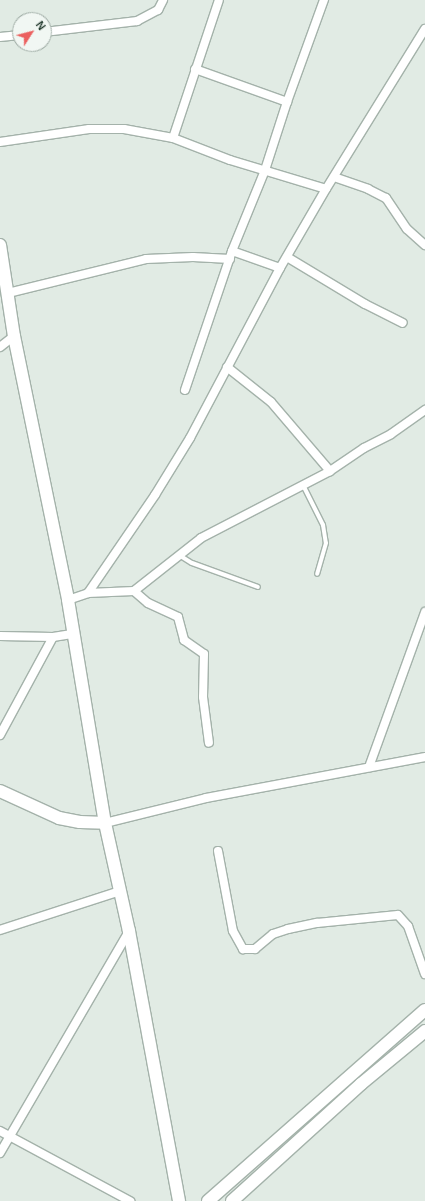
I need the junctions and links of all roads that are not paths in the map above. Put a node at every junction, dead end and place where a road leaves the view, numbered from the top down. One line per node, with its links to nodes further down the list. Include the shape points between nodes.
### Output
1 (163, 0): 5 (street, via 158,10 137,21)
2 (219, 0): 8 (street)
3 (324, 0): 9 (street)
4 (425, 29): 13 (street)
5 (52, 31)
6 (12, 36): 7 (street)
7 (0, 37)
8 (195, 69): 9 (street); 10 (street)
9 (287, 102): 12 (street)
10 (173, 138): 11 (street, via 124,129 101,129); 12 (street, via 230,160)
11 (0, 142)
12 (265, 170): 14 (street); 17 (street)
13 (334, 177): 14 (street); 16 (street, via 386,198 407,229)
14 (326, 189): 18 (street)
15 (0, 245): 20 (street)
16 (425, 245)
17 (231, 255): 19 (street); 20 (street, via 146,259); 25 (street)
18 (287, 256): 19 (street); 21 (street, via 366,304)
19 (280, 268): 24 (street)
20 (8, 293): 22 (street)
21 (403, 323)
22 (14, 336): 23 (street); 34 (street)
23 (0, 347)
24 (226, 367): 27 (street, via 272,402); 33 (street, via 190,438)
25 (185, 390)
26 (425, 410): 27 (street)
27 (330, 471): 28 (street)
28 (302, 484): 29 (street, via 226,524); 30 (lane, via 323,525 326,543)
29 (179, 555): 31 (lane, via 192,563); 32 (street)
30 (317, 574)
31 (258, 588)
32 (134, 591): 33 (street); 40 (street, via 148,603 178,617 184,640 204,654 203,697)
33 (88, 593): 34 (street)
34 (68, 600): 36 (street)
35 (425, 612): 42 (street)
36 (72, 634): 38 (street); 44 (street)
37 (0, 636): 38 (street)
38 (53, 637): 39 (street)
39 (0, 735)
40 (209, 743)
41 (425, 757): 42 (street)
42 (369, 767): 44 (street, via 206,798)
43 (0, 791): 44 (street, via 59,818)
44 (105, 823): 46 (street)
45 (218, 851): 49 (street, via 234,931 243,949 255,949 273,934 288,929 317,923 398,915 408,926)
46 (120, 890): 47 (street); 48 (street)
47 (0, 930)
48 (129, 931): 53 (street); 56 (street)
49 (425, 974)
50 (425, 1010): 57 (street)
51 (425, 1030): 58 (street, via 361,1084)
52 (0, 1131): 53 (street)
53 (9, 1136): 54 (street); 55 (street)
54 (0, 1153)
55 (130, 1201)
56 (179, 1201)
57 (208, 1201)
58 (232, 1201)

